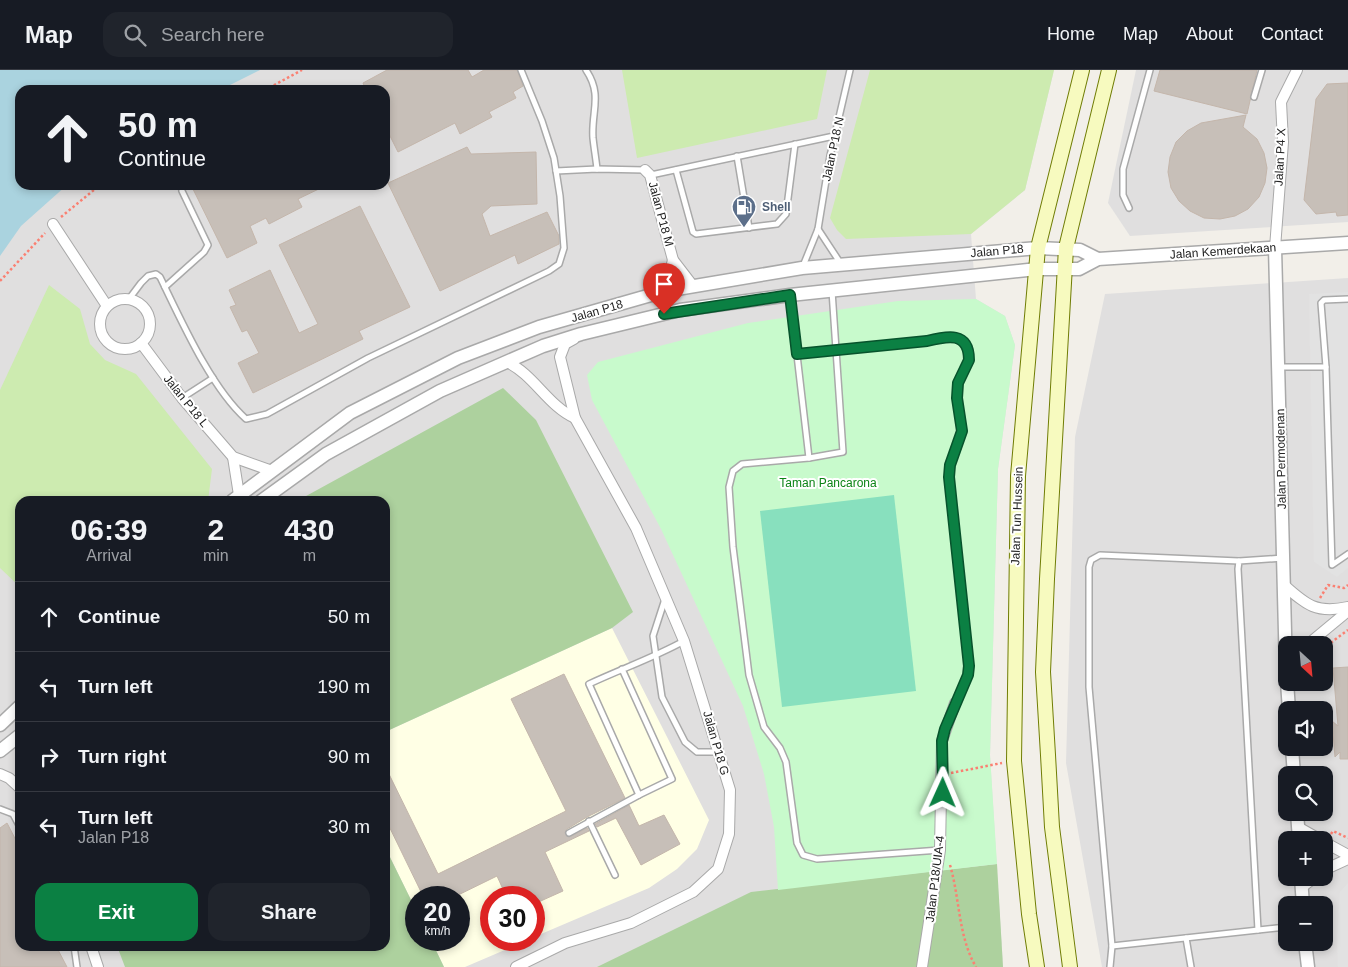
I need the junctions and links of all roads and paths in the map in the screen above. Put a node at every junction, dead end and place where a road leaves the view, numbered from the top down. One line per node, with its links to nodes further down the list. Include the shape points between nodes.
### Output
1 (302, 70): 10 (path)
2 (521, 70): 17 (lane, via 542,120)
3 (586, 70): 15 (lane, via 595,94 593,136)
4 (850, 70): 12 (lane, Jalan P18 N)
5 (1082, 70): 25 (main road, Jalan Tun Hussein)
6 (1110, 70): 26 (main road)
7 (1150, 70): 20 (lane, via 1124,169 1123,195)
8 (1262, 70): 11 (lane)
9 (1297, 70): 27 (street, Jalan P4 X, via 1281,102 1283,142)
10 (274, 85)
11 (1254, 97)
12 (834, 136): 13 (lane); 23 (lane, Jalan P18 N)
13 (795, 144): 14 (lane); 22 (lane, via 786,214 777,224)
14 (737, 156): 16 (lane); 22 (lane)
15 (598, 169): 17 (lane); 18 (lane)
16 (676, 170): 18 (lane); 22 (lane, via 693,232)
17 (556, 171): 49 (lane, via 564,248 559,264 549,271 376,354 267,414 246,419)
18 (648, 173): 29 (street, Jalan P18 M)
19 (182, 191): 35 (lane, via 208,245)
20 (1129, 208)
21 (53, 224): 41 (street)
22 (749, 228)
23 (818, 229): 30 (lane); 31 (lane, Jalan P18 N)
24 (1348, 243): 27 (street, Jalan Kemerdekaan)
25 (1038, 248): 26 (street, Jalan P18); 30 (street, Jalan P18); 33 (main road, Jalan Tun Hussein)
26 (1066, 248): 28 (street, Jalan Kemerdekaan, via 1080,250); 32 (main road)
27 (1274, 248): 28 (street, Jalan Kemerdekaan); 47 (street, Jalan Permodenan)
28 (1098, 259): 32 (street, Jalan Kemerdekaan, via 1079,269)
29 (673, 260): 34 (street, Jalan P18 M); 36 (street, Jalan P18 M)
30 (841, 264): 31 (street, Jalan P18)
31 (802, 268): 34 (street, Jalan P18)
32 (1064, 268): 33 (street, Jalan P18); 104 (main road, via 1044,672 1052,827)
33 (1037, 269): 37 (street, Jalan P18); 103 (main road, Jalan Tun Hussein, via 1018,476 1014,761)
34 (693, 286): 36 (street, Jalan P18)
35 (165, 287): 39 (lane, via 160,277 151,274); 49 (lane)
36 (665, 291): 54 (street, Jalan P18, via 539,327 458,358 350,413)
37 (832, 291): 38 (street, Jalan P18); 44 (lane)
38 (790, 295): 42 (street, Jalan P18, via 680,310); 45 (lane)
39 (129, 299): 41 (street, via 117,300); 43 (street, via 144,307 148,314 150,330)
40 (1348, 299): 48 (lane, via 1321,301)
41 (108, 306): 43 (street, via 103,312 100,327 106,340 126,349)
42 (581, 334): 46 (street, Jalan P18); 51 (street, Jalan P18 G, via 565,344 560,357)
43 (140, 344): 50 (street, Jalan P18 L)
44 (835, 349): 45 (lane); 53 (lane, via 843,452); 70 (lane, via 927,341 944,336 965,342 969,360 958,383 962,431 949,477 969,666)
45 (797, 354): 53 (lane)
46 (507, 362): 51 (street, Jalan P18 G, via 525,372 560,409); 57 (street, Jalan P18, via 440,391 326,454)
47 (1280, 366): 48 (lane); 59 (street, Jalan Permodenan)
48 (1326, 367): 58 (lane, via 1332,565)
49 (213, 378): 50 (lane)
50 (182, 398): 52 (street, Jalan P18 L)
51 (575, 418): 62 (street, Jalan P18 G, via 636,528)
52 (233, 457): 54 (street, Jalan P18 L); 55 (street)
53 (809, 458): 86 (lane, via 737,466 730,477 728,496 750,675 764,727 786,762 798,850 817,859)
54 (272, 471): 56 (street, Jalan P18)
55 (236, 496)
56 (239, 496)
57 (268, 496)
58 (1348, 554)
59 (1283, 558): 60 (lane); 61 (street, Jalan Permodenan)
60 (1239, 561): 92 (lane); 94 (lane, via 1100,555 1091,560 1088,687)
61 (1284, 585): 63 (street, via 1305,604 1322,610); 65 (street, Jalan Permodenan)
62 (666, 597): 67 (street, Jalan P18 G); 68 (lane, via 653,636)
63 (1348, 607)
64 (1348, 611): 66 (street)
65 (1285, 636)
66 (1317, 636)
67 (684, 641): 68 (lane); 75 (street, Jalan P18 G)
68 (655, 658): 69 (lane); 75 (lane, via 662,697 685,742 697,752)
69 (622, 669): 80 (lane, via 672,780); 80 (lane, via 589,684)
70 (954, 703): 78 (street, Jalan P18/UIA-4, via 942,741)
71 (15, 711): 72 (street)
72 (0, 725)
73 (15, 739): 74 (street)
74 (0, 750)
75 (719, 752): 100 (street, Jalan P18 G, via 730,790 729,834 718,869 693,892 631,923 565,943)
76 (993, 765): 78 (path)
77 (0, 774): 79 (street)
78 (943, 774): 86 (street, Jalan P18/UIA-4)
79 (15, 783)
80 (639, 795): 83 (lane)
81 (0, 809): 82 (lane, via 6,809)
82 (15, 816)
83 (589, 821): 84 (lane); 90 (lane)
84 (569, 833)
85 (1333, 847): 87 (street)
86 (940, 850): 101 (street, Jalan P18/UIA-4); 102 (path, via 955,881 967,951)
87 (1348, 855)
88 (1348, 859): 89 (street)
89 (1333, 866)
90 (615, 875)
91 (1278, 928): 92 (lane)
92 (1258, 930): 93 (lane)
93 (1186, 938): 94 (lane); 106 (lane)
94 (1112, 946): 105 (lane)
95 (75, 951): 98 (lane)
96 (93, 951): 99 (street)
97 (1306, 951): 107 (street)
98 (77, 967)
99 (98, 967)
100 (516, 967)
101 (922, 967)
102 (976, 967)
103 (1037, 967)
104 (1070, 967)
105 (1110, 967)
106 (1191, 967)
107 (1308, 967)

